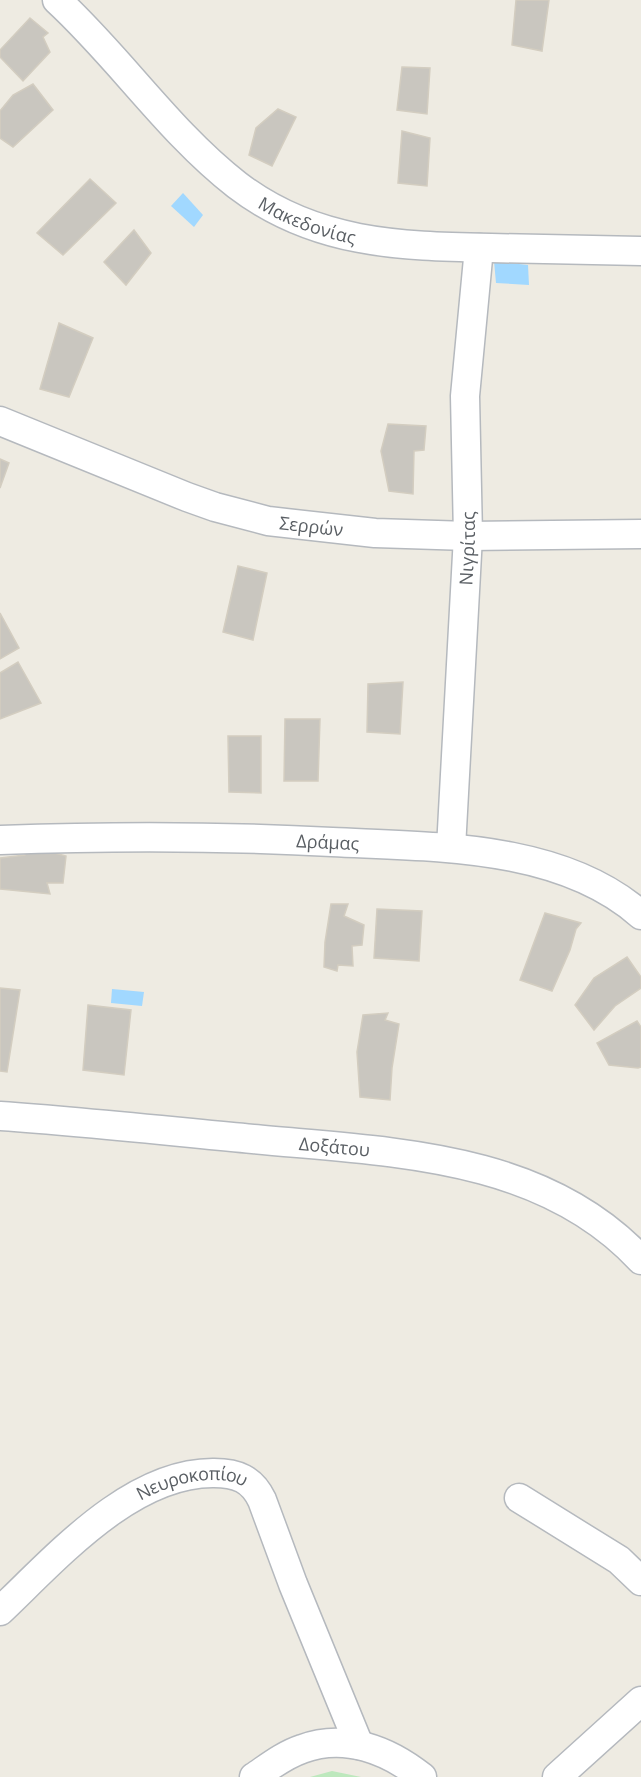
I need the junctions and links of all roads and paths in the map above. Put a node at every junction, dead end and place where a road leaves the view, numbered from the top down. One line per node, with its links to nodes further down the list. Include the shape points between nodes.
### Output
1 (57, 0): 2 (street, Μακεδονίας, via 115,57 210,162 272,208 356,239)
2 (479, 248): 3 (street, Μακεδονίας); 6 (street, Νιγρίτας, via 465,396)
3 (641, 251)
4 (0, 422): 6 (street, Σερρών, via 187,497 252,518 327,529)
5 (641, 534): 6 (street, Σερρών)
6 (468, 536): 8 (street, Νιγρίτας)
7 (0, 840): 8 (street, Δράμας, via 286,839)
8 (451, 848): 9 (street, Δράμας, via 495,854 564,872)
9 (638, 905)
10 (0, 1116): 11 (street, Δοξάτου, via 405,1153 464,1164 509,1176 564,1202 610,1232)
11 (641, 1260)
12 (519, 1498): 13 (street, via 619,1560)
13 (641, 1581)
14 (0, 1611): 16 (street, Νευροκοπίου, via 86,1530 145,1492 170,1480 197,1474 229,1473 242,1477 253,1485 262,1500 292,1584)
15 (641, 1701): 19 (street)
16 (359, 1745): 17 (street, via 335,1743 303,1748); 18 (street, via 387,1754)
17 (254, 1777)
18 (422, 1777)
19 (557, 1777)

